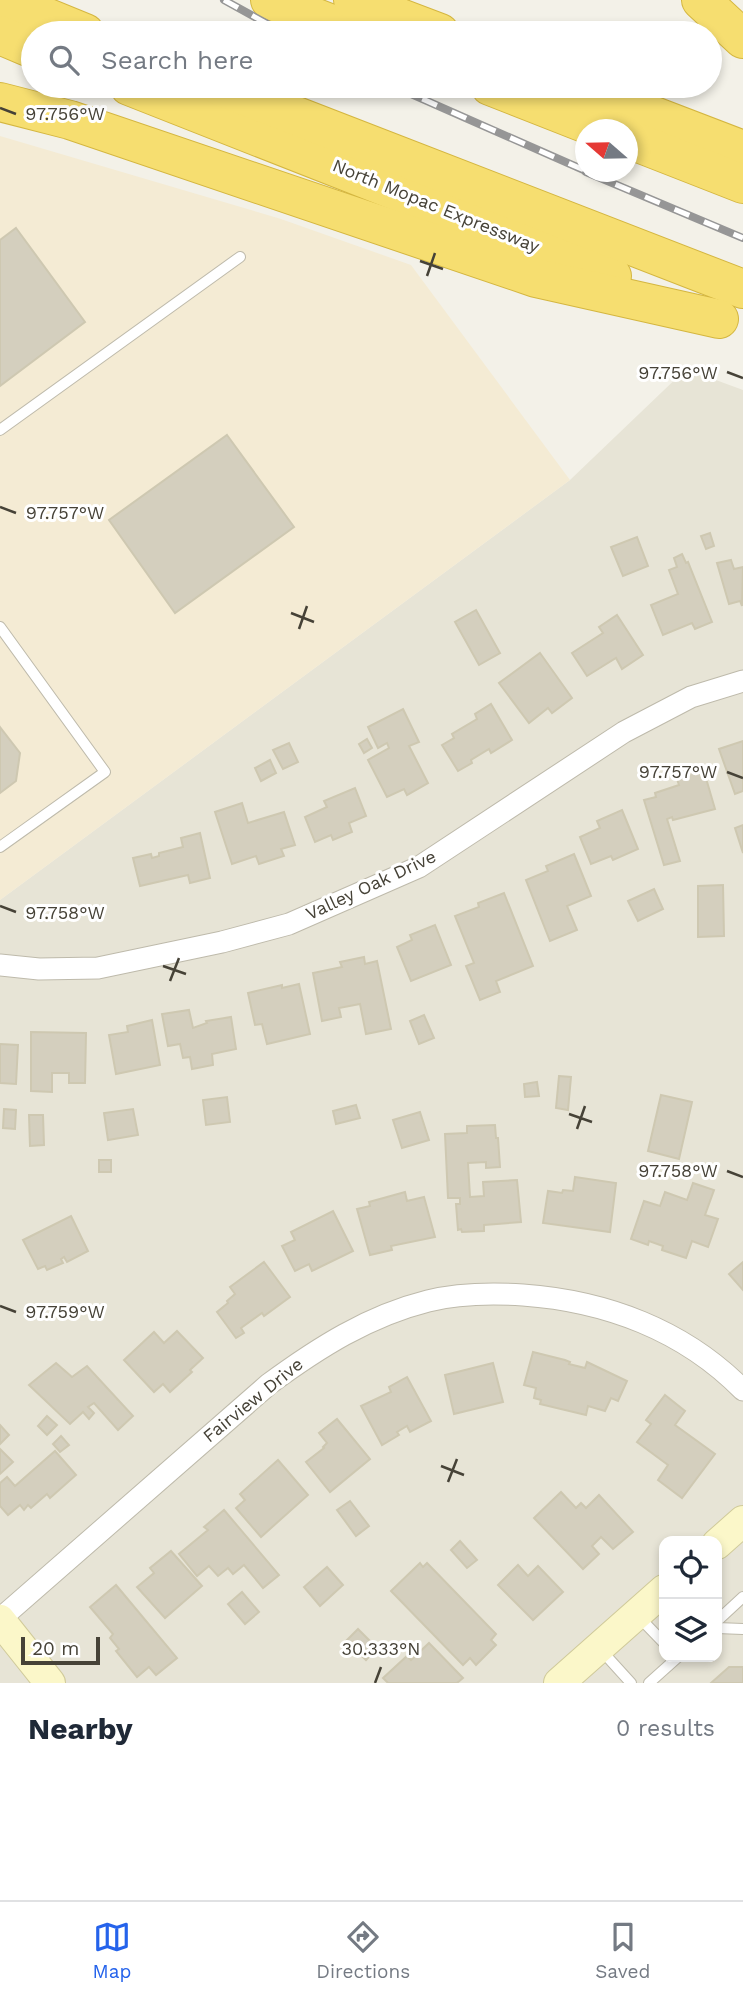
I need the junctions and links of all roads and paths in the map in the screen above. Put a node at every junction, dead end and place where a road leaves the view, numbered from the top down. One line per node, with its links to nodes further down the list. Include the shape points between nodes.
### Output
1 (4, 0): 5 (highway)
2 (270, 0): 6 (highway)
3 (353, 0): 7 (highway)
4 (701, 0): 9 (highway)
5 (56, 21)
6 (324, 21)
7 (408, 21)
8 (0, 34): 10 (highway)
9 (743, 38)
10 (21, 43)
11 (159, 98): 22 (highway, North Mopac Expressway)
12 (250, 98): 21 (highway)
13 (521, 98): 16 (highway)
14 (607, 98): 18 (highway)
15 (0, 102): 22 (highway, via 70,120 536,278)
16 (575, 119)
17 (638, 143): 19 (highway)
18 (743, 150)
19 (743, 184)
20 (240, 257): 23 (lane)
21 (743, 289)
22 (731, 323)
23 (0, 430)
24 (0, 627): 26 (lane, via 106,772)
25 (743, 681): 27 (street, Valley Oak Drive, via 691,697 624,732 419,867 289,924 98,968)
26 (0, 847)
27 (0, 965)
28 (743, 1390): 35 (street, Fairview Drive, via 702,1354 665,1332 587,1303 504,1293 461,1294 391,1312 312,1353 269,1384)
29 (743, 1521): 30 (street)
30 (722, 1540)
31 (659, 1594): 33 (street)
32 (743, 1597): 34 (lane)
33 (637, 1614): 38 (lane); 39 (street)
34 (722, 1616)
35 (0, 1619): 41 (street)
36 (722, 1628): 37 (lane)
37 (743, 1629)
38 (659, 1638)
39 (599, 1648): 42 (street); 43 (lane)
40 (672, 1662): 44 (lane)
41 (50, 1683)
42 (559, 1683)
43 (631, 1683)
44 (649, 1683)

